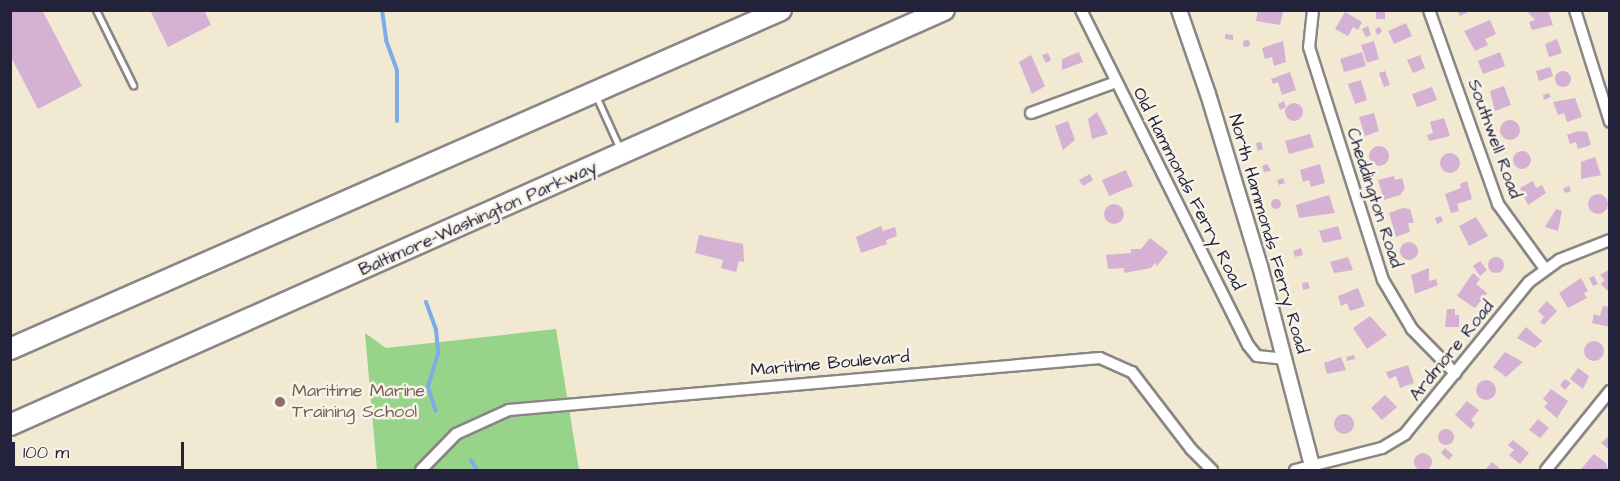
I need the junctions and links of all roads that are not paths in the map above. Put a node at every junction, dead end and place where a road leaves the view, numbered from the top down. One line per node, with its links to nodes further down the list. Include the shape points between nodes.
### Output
1 (96, 10): 10 (lane)
2 (781, 10): 11 (highway)
3 (944, 10): 14 (highway, Baltimore-Washington Parkway)
4 (1081, 10): 9 (street, Old Hammonds Ferry Road)
5 (1179, 10): 18 (street, North Hammonds Ferry Road, via 1240,198)
6 (1313, 10): 19 (street, Cheddington Road, via 1309,47 1383,280 1412,329)
7 (1430, 10): 16 (street, Southwell Road, via 1498,204)
8 (1575, 10): 13 (street)
9 (1116, 82): 12 (street); 18 (street, Old Hammonds Ferry Road, via 1248,345 1257,356)
10 (133, 85)
11 (594, 91): 14 (lane); 17 (highway)
12 (1031, 113)
13 (1610, 122)
14 (623, 155): 21 (highway, Baltimore-Washington Parkway)
15 (1610, 240): 16 (street, Ardmore Road)
16 (1545, 269): 19 (street, Ardmore Road, via 1529,282)
17 (10, 349)
18 (1284, 359): 22 (street, North Hammonds Ferry Road)
19 (1455, 373): 22 (street, Ardmore Road, via 1405,434 1382,448)
20 (1610, 391): 26 (street)
21 (10, 425)
22 (1312, 467): 25 (street)
23 (421, 471): 24 (street, Maritime Boulevard, via 456,434 509,410 1100,358 1132,372)
24 (1212, 471)
25 (1295, 471)
26 (1546, 471)

